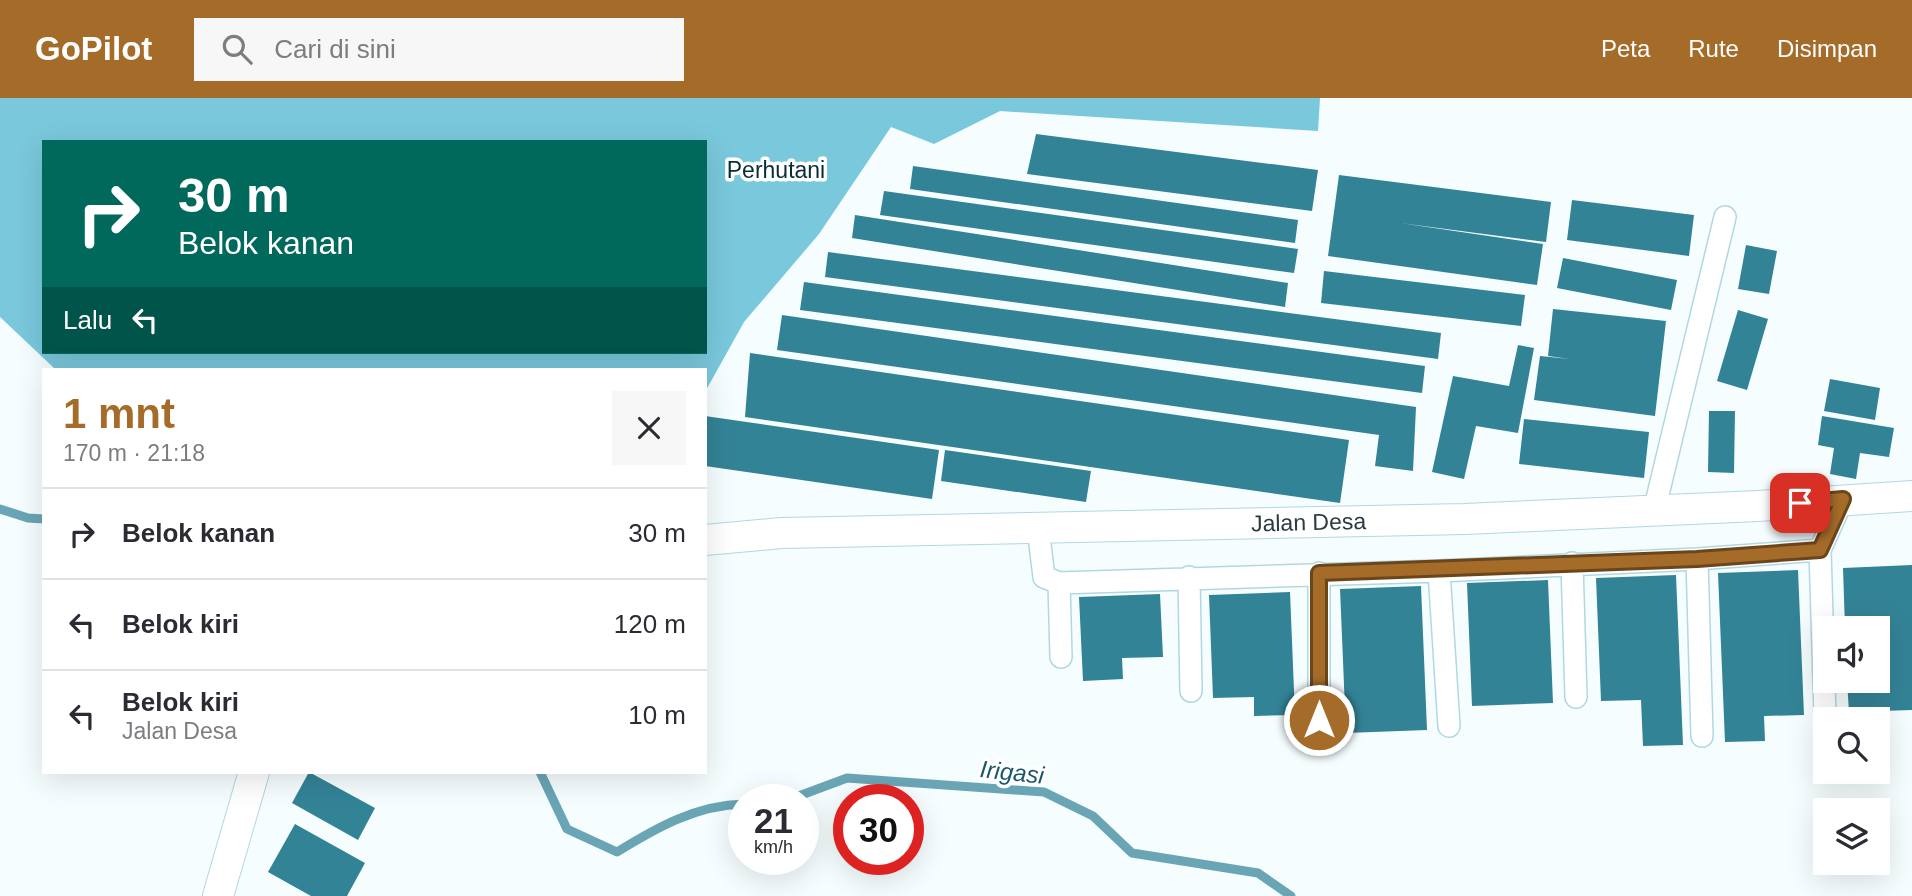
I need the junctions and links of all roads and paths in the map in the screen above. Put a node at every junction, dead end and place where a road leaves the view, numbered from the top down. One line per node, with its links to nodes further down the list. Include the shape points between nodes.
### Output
1 (1725, 217): 4 (street)
2 (1912, 496): 3 (street, Jalan Desa)
3 (1843, 499): 4 (street, Jalan Desa); 7 (street)
4 (1654, 511): 5 (street, Jalan Desa)
5 (1038, 528): 6 (street, Jalan Desa, via 782,533); 13 (street, via 1044,577)
6 (707, 540)
7 (1820, 550): 8 (street); 17 (street)
8 (1697, 559): 9 (street); 20 (street)
9 (1572, 564): 10 (street); 16 (street)
10 (1439, 571): 11 (street); 19 (street)
11 (1319, 573): 12 (street); 18 (street)
12 (1189, 577): 13 (street); 15 (street)
13 (1059, 583): 14 (street)
14 (1061, 657)
15 (1191, 691)
16 (1576, 697)
17 (1825, 707)
18 (1319, 720)
19 (1449, 726)
20 (1702, 736)
21 (253, 774): 22 (street)
22 (218, 896)

